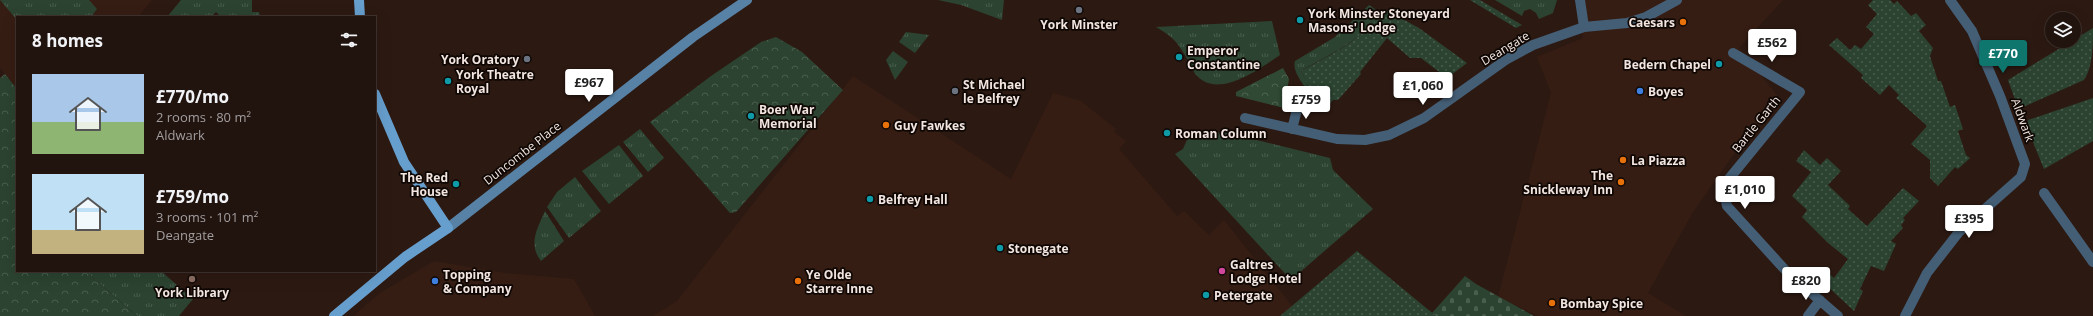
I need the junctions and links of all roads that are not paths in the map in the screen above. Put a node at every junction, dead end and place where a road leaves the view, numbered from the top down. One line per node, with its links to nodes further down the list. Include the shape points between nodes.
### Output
1 (359, 0): 6 (main road)
2 (747, 0): 14 (street, Duncombe Place, via 693,37)
3 (1580, 0): 7 (street)
4 (1677, 0): 7 (street, Deangate, via 1646,17 1627,23)
5 (1950, 0): 20 (street, Aldwark, via 1972,31 2025,164 2021,177 1959,232 1927,273)
6 (360, 16)
7 (1584, 27): 12 (street, Deangate, via 1538,42 1520,51 1424,118 1389,135 1365,140 1337,139)
8 (1733, 53): 16 (street, Bartle Garth, via 1800,92 1728,180 1724,193 1726,206 1787,272)
9 (376, 96): 14 (main road, via 404,162)
10 (1298, 106): 12 (street)
11 (1245, 118): 12 (street, Deangate)
12 (1292, 129)
13 (2044, 193): 15 (street)
14 (448, 228): 17 (main road, via 405,257)
15 (2093, 262)
16 (1820, 300): 18 (street); 19 (street, Bartle Garth)
17 (334, 316)
18 (1808, 316)
19 (1838, 316)
20 (1905, 316)

